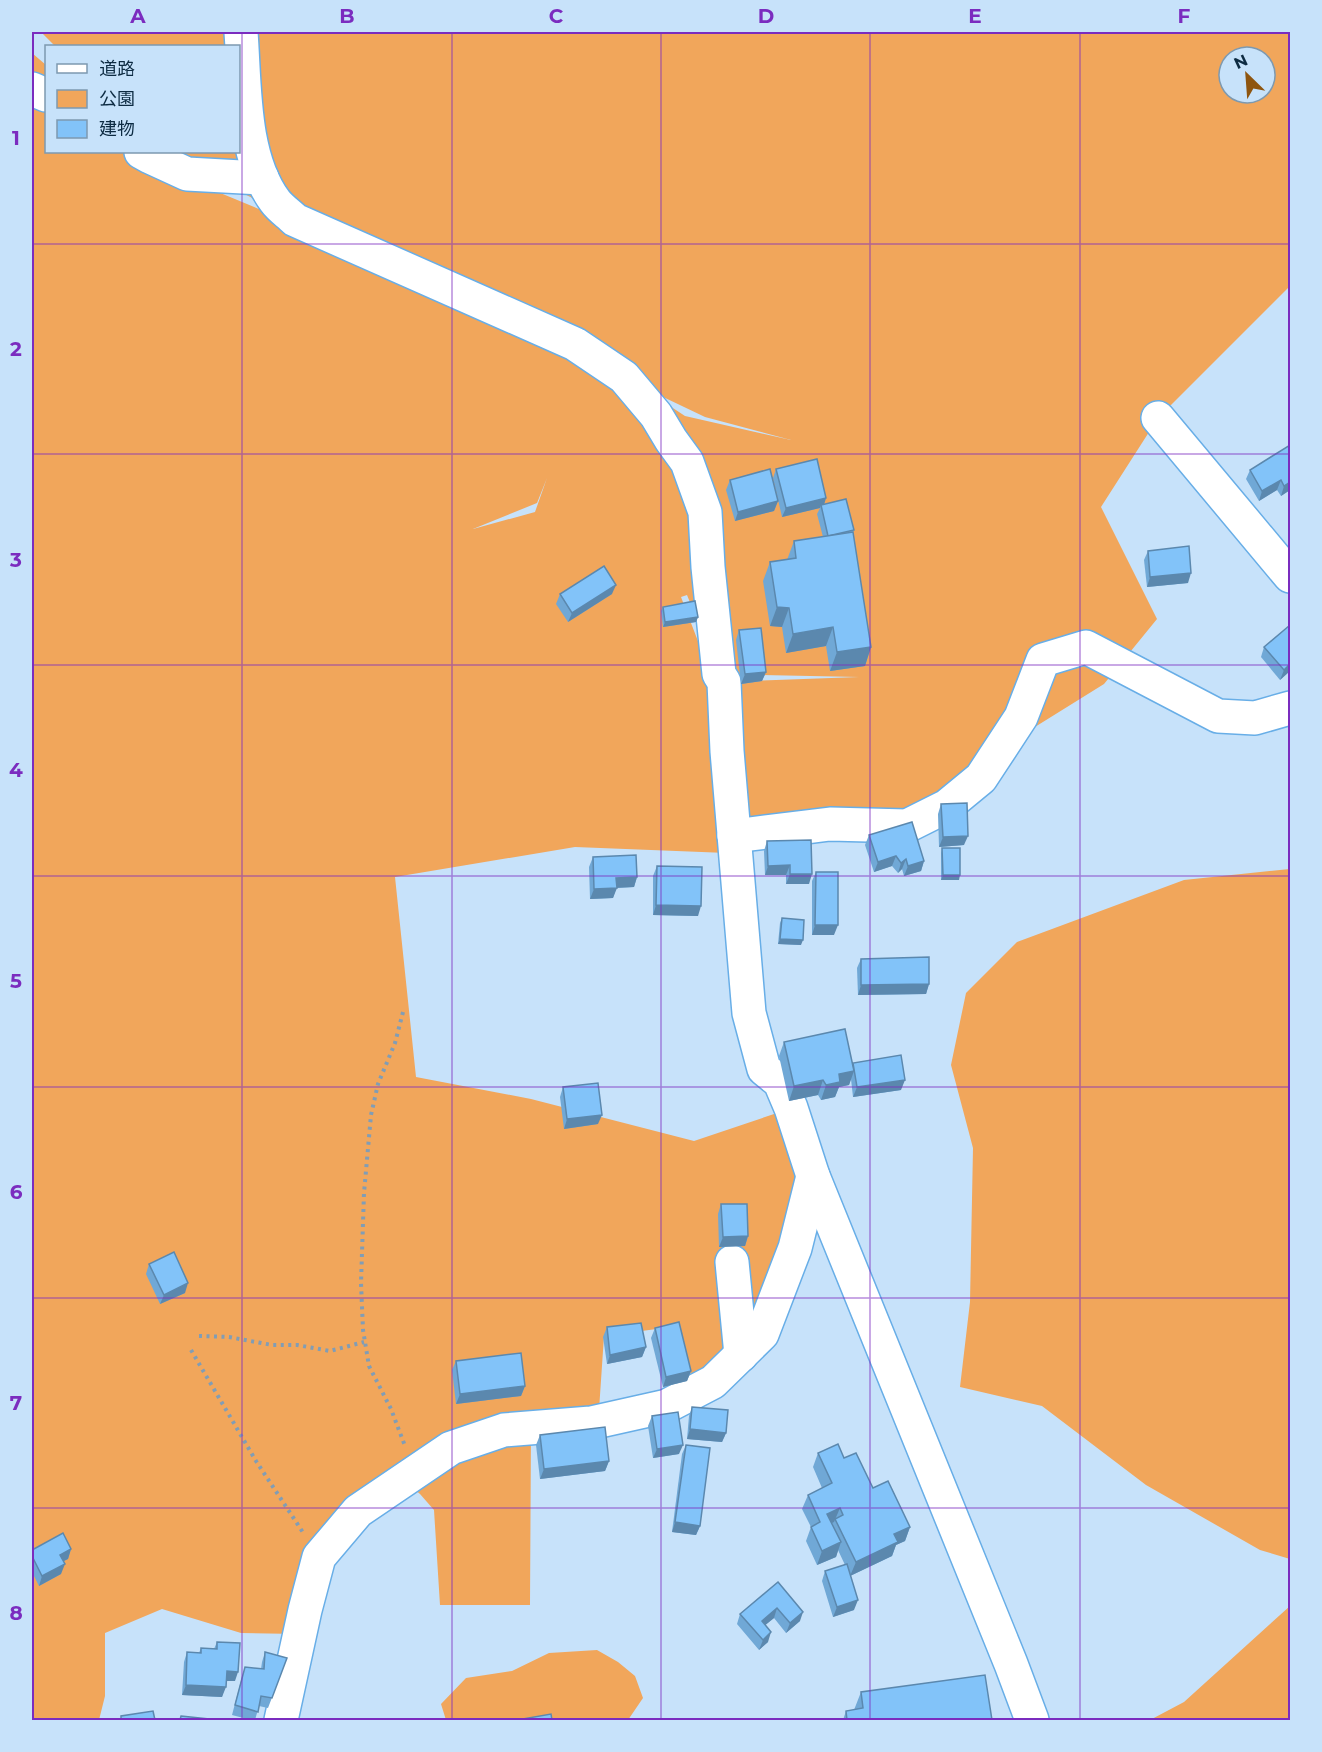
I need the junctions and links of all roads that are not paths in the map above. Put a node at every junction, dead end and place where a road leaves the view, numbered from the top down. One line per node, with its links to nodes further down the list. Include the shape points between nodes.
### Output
1 (241, 32): 3 (street, via 250,141)
2 (143, 153): 3 (street, via 187,174)
3 (262, 178): 7 (street, via 276,202 295,220 575,344 624,377 656,415 687,462 705,512 719,674 724,682)
4 (1158, 418): 5 (street)
5 (1290, 576)
6 (1290, 708): 7 (street, via 1256,718 1218,716 1086,647 1043,660 1021,717 981,778 947,806 907,826 831,825)
7 (734, 836): 8 (street, via 749,1013 764,1069 780,1082)
8 (813, 1176): 10 (street, via 795,1248 762,1334); 12 (street)
9 (732, 1262): 10 (street)
10 (741, 1355): 11 (street, via 713,1382 667,1406 591,1423 504,1430 451,1448 358,1511 320,1557)
11 (281, 1720)
12 (1032, 1720)

